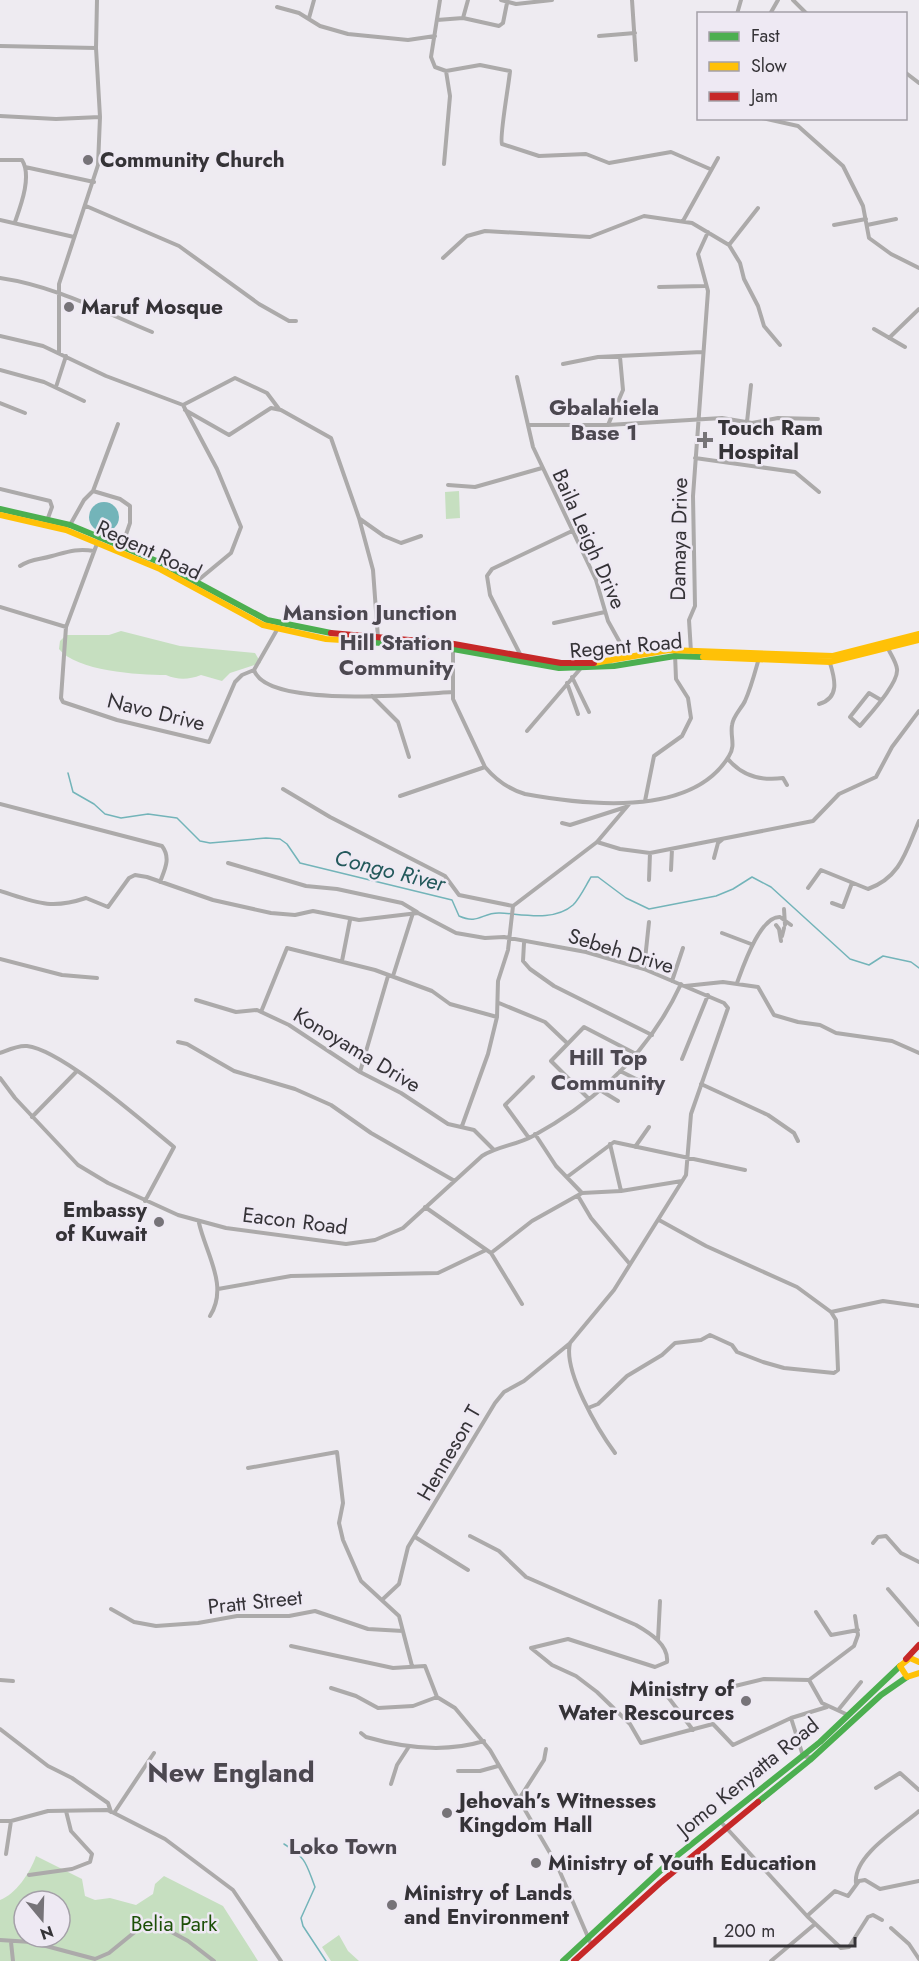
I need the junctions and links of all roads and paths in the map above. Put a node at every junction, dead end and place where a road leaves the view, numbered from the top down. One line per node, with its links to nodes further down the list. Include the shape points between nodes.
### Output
1 (97, 0): 19 (street)
2 (314, 0): 12 (street)
3 (440, 0): 14 (street)
4 (468, 0): 13 (street)
5 (501, 0): 9 (street)
6 (552, 0): 9 (street)
7 (632, 0): 15 (street)
8 (793, 0): 11 (street)
9 (507, 3): 13 (street, via 500,26)
10 (277, 7): 12 (street)
11 (805, 12)
12 (309, 18): 16 (street, via 320,26 348,34 408,40)
13 (463, 18): 14 (street)
14 (437, 20): 16 (street)
15 (635, 33): 17 (street); 20 (street)
16 (435, 36): 21 (street, via 431,62)
17 (599, 36)
18 (0, 46): 19 (street)
19 (96, 48): 25 (street)
20 (636, 60)
21 (446, 71): 29 (street, via 450,96); 31 (street, via 480,65 510,71 500,138 507,146 545,157 587,154 609,163 671,152)
22 (907, 74): 23 (street)
23 (919, 83)
24 (0, 116): 25 (street)
25 (100, 117): 32 (street)
26 (771, 120): 35 (street, via 798,126 837,160 859,197)
27 (718, 158): 31 (street)
28 (0, 160): 30 (street, via 22,160)
29 (444, 164)
30 (25, 167): 32 (street); 39 (street)
31 (710, 169): 38 (street)
32 (94, 182): 33 (street)
33 (86, 206): 43 (street); 52 (street, via 179,246 259,304)
34 (758, 208): 44 (street)
35 (866, 219): 40 (street); 41 (street)
36 (896, 219): 41 (street)
37 (0, 220): 39 (street)
38 (683, 221): 42 (street); 45 (street, via 636,218 590,237 485,231 467,236)
39 (15, 222): 43 (street)
40 (834, 225)
41 (867, 225): 46 (street, via 867,235 875,243)
42 (708, 231): 44 (street); 48 (street, Damaya Drive, via 698,254)
43 (74, 237): 50 (street)
44 (729, 244): 57 (street, via 764,326)
45 (443, 258)
46 (919, 268)
47 (0, 278): 50 (street)
48 (705, 286): 49 (street); 59 (street, Damaya Drive, via 708,291)
49 (659, 287)
50 (58, 292): 54 (street); 60 (street)
51 (919, 309): 56 (street)
52 (296, 321)
53 (874, 329): 56 (street)
54 (152, 332)
55 (0, 336): 60 (street)
56 (889, 338): 58 (street)
57 (780, 345)
58 (905, 347)
59 (702, 352): 62 (street); 74 (street, Damaya Drive)
60 (59, 353): 61 (street)
61 (66, 356): 67 (street); 70 (street)
62 (620, 357): 63 (street); 78 (street, via 623,390)
63 (563, 364)
64 (0, 370): 67 (street)
65 (517, 377): 77 (street, Baila Leigh Drive)
66 (751, 385): 75 (street)
67 (56, 387): 68 (street)
68 (84, 401)
69 (0, 404): 72 (street)
70 (184, 407): 71 (street, via 224,434 238,432 267,409); 71 (street, via 235,378 267,393); 96 (street, via 240,519 231,554)
71 (279, 409): 88 (street, via 331,438)
72 (25, 413)
73 (818, 418): 75 (street)
74 (698, 421): 75 (street, via 722,418); 78 (street); 79 (street, Damaya Drive)
75 (747, 422)
76 (117, 424): 83 (street)
77 (529, 425): 78 (street); 80 (street, Baila Leigh Drive, via 529,436)
78 (608, 425)
79 (695, 458): 84 (street, via 795,472); 108 (street, Damaya Drive)
80 (542, 468): 81 (street, via 475,487); 90 (street, Baila Leigh Drive)
81 (448, 484)
82 (0, 489): 87 (street, via 50,501)
83 (93, 491): 89 (street); 93 (street, via 130,506 130,523)
84 (819, 492)
85 (0, 509): 87 (main road, Regent Road)
86 (0, 515): 92 (main road, Regent Road)
87 (48, 518): 89 (main road, Regent Road)
88 (359, 518): 91 (street, via 376,532 400,543); 104 (street, via 375,579)
89 (70, 525): 92 (main road, Regent Road)
90 (572, 531): 98 (street, Baila Leigh Drive, via 596,580); 110 (street, via 492,569 487,576 490,595)
91 (421, 536)
92 (98, 540): 93 (main road, Regent Road); 94 (street); 96 (main road, Regent Road)
93 (122, 547): 96 (main road, Regent Road, via 159,562)
94 (94, 551): 95 (street, via 72,549 33,558); 101 (street)
95 (20, 566)
96 (193, 584): 100 (main road, Regent Road, via 252,620)
97 (0, 607): 101 (street)
98 (605, 612): 99 (street); 112 (street, Baila Leigh Drive)
99 (554, 622)
100 (278, 626): 104 (main road, Regent Road, via 315,637); 114 (street, Navo Drive)
101 (66, 627): 114 (street, Navo Drive, via 63,702 117,720 209,742 234,681)
102 (919, 634): 105 (main road, Regent Road)
103 (919, 640): 105 (main road, Regent Road)
104 (377, 641): 106 (main road, Regent Road)
105 (887, 646): 111 (main road, Regent Road); 119 (street, via 897,672)
106 (453, 647): 110 (main road, Regent Road); 117 (street)
107 (675, 653): 108 (main road, Regent Road); 112 (main road, Regent Road); 131 (street, via 676,679 687,699 691,718 682,736 654,756)
108 (691, 653): 109 (main road, Regent Road)
109 (759, 657): 111 (main road, Regent Road); 126 (street, via 745,701 731,727 734,744)
110 (520, 659): 112 (main road, Regent Road, via 561,663); 113 (main road, Regent Road)
111 (829, 659): 120 (street, via 835,680 833,693 829,700)
112 (629, 660): 113 (main road, Regent Road)
113 (580, 668): 115 (street)
114 (254, 670): 118 (street, via 260,680 281,690 304,695)
115 (572, 678): 116 (street); 122 (street)
116 (567, 683): 123 (street); 124 (street)
117 (452, 692): 118 (street); 127 (street)
118 (371, 696): 125 (street, via 398,722)
119 (881, 700): 119 (street, via 860,726 850,717 869,693)
120 (819, 704)
121 (919, 711): 137 (street, via 876,777 839,794 817,819)
122 (589, 712)
123 (578, 714)
124 (527, 731)
125 (409, 757)
126 (728, 759): 128 (street, via 747,775 783,778); 131 (street, via 690,792)
127 (485, 767): 130 (street); 132 (street, via 508,787 525,794)
128 (787, 785)
129 (283, 789): 150 (street, via 330,818 445,876 459,895)
130 (399, 796)
131 (645, 801): 132 (street)
132 (631, 802): 134 (street)
133 (0, 804): 145 (street, via 162,846 167,863)
134 (627, 807): 136 (street, via 570,825); 138 (street)
135 (919, 821): 146 (street, via 889,879 868,888)
136 (562, 823)
137 (726, 837): 139 (street); 141 (street, via 718,843)
138 (597, 842): 140 (street); 150 (street)
139 (672, 849): 140 (street); 143 (street)
140 (650, 853): 144 (street)
141 (714, 858)
142 (228, 863): 152 (street, Sebeh Drive, via 306,886 402,903)
143 (671, 870)
144 (649, 880)
145 (160, 882): 148 (street, via 132,876 106,908 86,898 66,905 50,905); 153 (street, via 248,909 284,915 313,911)
146 (852, 883): 147 (street, via 821,870); 149 (street, via 843,907)
147 (808, 888)
148 (0, 891)
149 (832, 903)
150 (512, 909): 158 (street)
151 (784, 909): 155 (street, via 787,920 781,939)
152 (415, 913): 153 (street); 158 (street, Sebeh Drive, via 456,933); 165 (street)
153 (350, 920): 163 (street)
154 (649, 922): 164 (street)
155 (776, 925)
156 (792, 925): 160 (street, via 774,917)
157 (722, 933): 160 (street)
158 (509, 939): 159 (street, Sebeh Drive); 172 (street, via 498,981)
159 (525, 943): 164 (street, Sebeh Drive, via 586,952); 175 (street, via 523,961 546,981)
160 (751, 944): 168 (street)
161 (683, 948): 167 (street)
162 (0, 959): 166 (street, via 78,978)
163 (342, 961): 165 (street); 173 (street, via 287,948)
164 (644, 969): 167 (street, Sebeh Drive)
165 (390, 976): 174 (street, via 432,991 450,1004); 184 (street)
166 (97, 978)
167 (672, 981): 169 (street, Sebeh Drive)
168 (737, 983): 169 (street); 179 (street, via 760,988 774,1015 820,1025 836,1033 892,1041)
169 (683, 985): 170 (street, Sebeh Drive); 175 (street, Eacon Road)
170 (708, 995): 181 (street); 187 (street, Sebeh Drive, via 728,1008)
171 (195, 1000): 173 (street, Konoyama Drive, via 231,1011)
172 (499, 1003): 174 (street); 177 (street, via 545,1022)
173 (261, 1012): 184 (street, Konoyama Drive, via 305,1033)
174 (497, 1017): 193 (street)
175 (652, 1035): 180 (street, Eacon Road)
176 (178, 1042): 204 (street, via 246,1077 296,1089 331,1105)
177 (566, 1042): 180 (street, via 584,1027); 190 (street, via 550,1061)
178 (0, 1053): 183 (street, via 22,1046 40,1049)
179 (919, 1053)
180 (636, 1054): 182 (street, Eacon Road)
181 (682, 1059)
182 (620, 1071): 188 (street); 189 (street, Eacon Road)
183 (76, 1072): 192 (street); 208 (street, via 174,1147)
184 (360, 1072): 193 (street, Konoyama Drive, via 448,1124)
185 (533, 1077): 196 (street, via 504,1105)
186 (0, 1078): 192 (street, Eacon Road)
187 (701, 1084): 197 (street, via 768,1115 794,1132); 201 (street, Sebeh Drive, via 691,1114)
188 (654, 1088)
189 (600, 1090): 190 (street, Eacon Road); 191 (street)
190 (589, 1100): 195 (street, Eacon Road)
191 (618, 1101)
192 (32, 1117): 208 (street, Eacon Road, via 78,1164 108,1184)
193 (462, 1126): 200 (street, Konoyama Drive, via 474,1130)
194 (649, 1127): 199 (street)
195 (535, 1134): 196 (street, Eacon Road); 203 (street)
196 (529, 1138): 200 (street, Eacon Road)
197 (798, 1141)
198 (610, 1144): 199 (street); 203 (street); 206 (street)
199 (635, 1147): 201 (street)
200 (493, 1149): 204 (street, Eacon Road)
201 (687, 1157): 202 (street); 205 (street, Sebeh Drive)
202 (745, 1170)
203 (567, 1176): 207 (street)
204 (453, 1180): 209 (street, Eacon Road)
205 (683, 1181): 206 (street); 210 (street, Sebeh Drive)
206 (621, 1191): 207 (street)
207 (580, 1195): 212 (street); 213 (street, via 591,1218)
208 (145, 1201): 211 (street, Eacon Road)
209 (425, 1207): 211 (street, Eacon Road, via 403,1228 346,1245); 212 (street)
210 (659, 1220): 213 (street, Sebeh Drive); 217 (street, via 797,1287)
211 (198, 1223): 214 (street)
212 (488, 1251): 214 (street, via 438,1273 291,1276); 215 (street)
213 (629, 1263): 219 (street, Sebeh Drive, via 602,1307)
214 (219, 1289): 218 (street, via 217,1305)
215 (522, 1304)
216 (919, 1306): 217 (street, via 883,1301)
217 (831, 1312): 220 (street, via 836,1320 838,1354 838,1370 834,1373 763,1362 710,1335 675,1343)
218 (210, 1316)
219 (570, 1343): 220 (street, via 571,1361); 224 (street, Henneson T, via 495,1403)
220 (588, 1408): 221 (street)
221 (615, 1453)
222 (248, 1468): 229 (street, via 337,1452 343,1503 339,1523 342,1540 361,1581)
223 (470, 1536): 237 (street, via 499,1551 526,1577 636,1625)
224 (415, 1537): 227 (street); 229 (street, Henneson T, via 403,1561 399,1584)
225 (873, 1543): 226 (street, via 886,1536 901,1553)
226 (919, 1562)
227 (468, 1570)
228 (888, 1589): 234 (street)
229 (383, 1599): 236 (street, via 399,1616)
230 (660, 1601): 237 (street)
231 (111, 1609): 236 (street, Pratt Street, via 147,1625 315,1611 368,1629)
232 (816, 1612): 235 (street, via 831,1635)
233 (855, 1616): 235 (street)
234 (918, 1621)
235 (858, 1630): 247 (street, via 854,1646)
236 (403, 1631): 242 (street)
237 (658, 1641): 259 (street, Jomo Kenyatta Road, via 668,1659 658,1667 568,1639 531,1648 597,1692 630,1724 643,1744)
238 (919, 1645): 240 (main road, Jomo Kenyatta Road)
239 (291, 1646): 242 (street, via 393,1668)
240 (905, 1660): 241 (main road); 243 (main road, Jomo Kenyatta Road)
241 (919, 1662)
242 (412, 1666): 253 (street, via 425,1666)
243 (900, 1666): 245 (main road); 256 (main road, Jomo Kenyatta Road)
244 (919, 1673): 245 (main road, Jomo Kenyatta Road)
245 (913, 1678): 266 (main road, Jomo Kenyatta Road, via 874,1700)
246 (0, 1680): 248 (street)
247 (809, 1680): 250 (street, via 764,1679); 254 (street)
248 (13, 1681)
249 (861, 1682): 255 (street)
250 (735, 1686)
251 (331, 1688): 253 (street, via 378,1708 401,1707)
252 (665, 1693): 259 (street)
253 (437, 1697): 261 (street, via 455,1708)
254 (827, 1707): 255 (street); 257 (street, Jomo Kenyatta Road)
255 (839, 1709): 256 (street)
256 (848, 1715): 265 (main road, Jomo Kenyatta Road)
257 (791, 1718): 259 (street, Jomo Kenyatta Road, via 733,1745 713,1724); 265 (street)
258 (0, 1729): 275 (street, via 48,1766 108,1803)
259 (694, 1731)
260 (361, 1733): 262 (street)
261 (484, 1741): 262 (street, via 449,1748); 267 (street)
262 (409, 1748): 269 (street, via 397,1765)
263 (546, 1749): 272 (street, via 544,1760)
264 (154, 1753): 275 (street)
265 (803, 1756): 266 (street); 278 (main road, Jomo Kenyatta Road)
266 (812, 1758): 278 (main road, Jomo Kenyatta Road)
267 (498, 1766): 268 (street); 272 (street)
268 (458, 1771)
269 (391, 1784)
270 (876, 1788): 271 (street, via 900,1773)
271 (919, 1790)
272 (519, 1799): 287 (street, via 557,1865)
273 (66, 1811): 275 (street); 277 (street, via 48,1811); 280 (street, via 71,1831 92,1854 90,1862 72,1869)
274 (919, 1811): 282 (street, via 867,1856 855,1877)
275 (113, 1812): 294 (street, via 165,1839 233,1890)
276 (0, 1821): 277 (street)
277 (11, 1821): 279 (street)
278 (722, 1824): 283 (street); 287 (main road, Jomo Kenyatta Road, via 673,1859); 290 (main road, Jomo Kenyatta Road)
279 (6, 1854)
280 (29, 1875)
281 (919, 1881): 282 (street, via 880,1889 865,1880)
282 (856, 1883): 283 (street, via 848,1896 833,1893)
283 (807, 1916): 285 (street)
284 (882, 1920): 285 (street, via 873,1915 868,1917 844,1950)
285 (815, 1924): 297 (street)
286 (891, 1928): 291 (street)
287 (586, 1937): 290 (street); 295 (main road, Jomo Kenyatta Road)
288 (0, 1940): 289 (street)
289 (10, 1941): 292 (street); 293 (street, via 99,1958 152,1923 164,1926)
290 (591, 1944): 296 (main road, Jomo Kenyatta Road)
291 (919, 1959)
292 (12, 1961)
293 (214, 1961)
294 (280, 1961)
295 (563, 1961)
296 (574, 1961)
297 (771, 1961)

